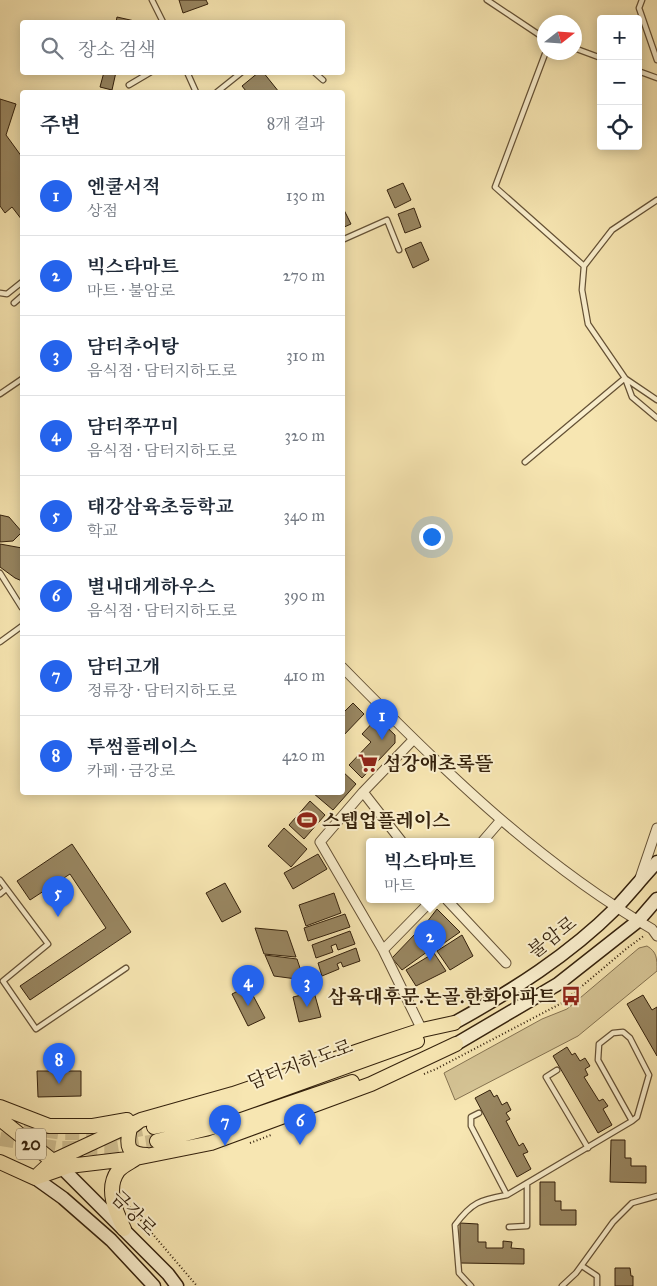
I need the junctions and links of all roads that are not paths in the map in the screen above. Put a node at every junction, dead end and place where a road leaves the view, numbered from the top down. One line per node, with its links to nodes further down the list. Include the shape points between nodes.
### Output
1 (152, 0): 4 (lane)
2 (487, 0): 5 (lane)
3 (642, 0): 9 (lane, via 639,8)
4 (162, 20)
5 (537, 33)
6 (582, 51): 7 (lane)
7 (597, 57)
8 (543, 60): 23 (lane, via 495,187)
9 (657, 60)
10 (642, 73): 15 (lane)
11 (146, 75): 17 (lane)
12 (188, 75): 18 (lane)
13 (238, 75): 19 (lane)
14 (317, 75): 16 (lane)
15 (657, 78)
16 (323, 80)
17 (129, 85)
18 (195, 90)
19 (220, 90)
20 (657, 200): 23 (lane, via 612,230)
21 (345, 239): 22 (lane, via 387,220)
22 (399, 250)
23 (584, 266): 28 (lane, via 582,290 588,324)
24 (20, 284): 25 (lane, via 7,294)
25 (0, 293)
26 (20, 298): 27 (lane)
27 (14, 303)
28 (625, 378): 31 (lane); 32 (lane, via 632,397); 33 (lane)
29 (20, 380): 30 (lane)
30 (0, 394)
31 (657, 400)
32 (657, 418)
33 (525, 462)
34 (0, 573): 35 (lane)
35 (20, 605)
36 (20, 627): 37 (lane)
37 (0, 642)
38 (345, 670): 39 (street)
39 (413, 740): 40 (street); 41 (street)
40 (363, 792): 43 (street); 56 (street, via 320,842)
41 (502, 820): 44 (street); 53 (street)
42 (657, 828): 47 (street)
43 (399, 838)
44 (486, 838)
45 (657, 862): 47 (street, 불암로)
46 (0, 880): 48 (lane)
47 (638, 883): 53 (street, 불암로)
48 (6, 889): 49 (lane); 58 (lane, via 48,944 3,981 36,1029)
49 (0, 894)
50 (657, 899): 54 (street)
51 (429, 903): 56 (street)
52 (450, 903): 57 (street)
53 (616, 907): 54 (street); 59 (street, 불암로, via 546,967)
54 (638, 921): 55 (street); 61 (street, via 558,984)
55 (657, 936)
56 (383, 950): 60 (street)
57 (506, 963)
58 (126, 968)
59 (454, 1023): 60 (main road); 66 (main road, 담터지하도로, via 414,1042 236,1106 188,1120)
60 (422, 1030): 66 (main road)
61 (456, 1044): 68 (main road, 담터지하도로, via 241,1120); 70 (main road, via 371,1084 303,1110 211,1143)
62 (557, 1070): 69 (lane, via 546,1077)
63 (0, 1107): 66 (main road, via 49,1126)
64 (479, 1112): 76 (lane, via 471,1118 471,1126)
65 (0, 1120): 73 (main road, 20)
66 (154, 1121): 70 (main road, via 139,1122 130,1128 127,1140 131,1150 137,1154); 73 (main road, via 141,1120 122,1128)
67 (632, 1121): 67 (lane, via 637,1117 649,1075 630,1038 623,1032 613,1033 599,1044 598,1060); 69 (lane)
68 (156, 1141)
69 (588, 1148): 75 (lane)
70 (156, 1155): 71 (main road)
71 (136, 1158): 73 (main road); 79 (main road, via 119,1170 113,1182 114,1208)
72 (0, 1162): 74 (main road, 20)
73 (57, 1165): 74 (main road); 79 (street, 금강로)
74 (35, 1178): 81 (street, 금강로, via 111,1240)
75 (527, 1184): 76 (lane); 78 (lane, via 527,1226)
76 (507, 1195): 83 (lane, via 485,1199 467,1209 455,1225 459,1273)
77 (657, 1196): 80 (lane, via 632,1203 613,1222)
78 (509, 1227)
79 (124, 1229): 82 (street, 금강로)
80 (582, 1266): 84 (lane); 85 (lane, via 597,1276)
81 (154, 1286)
82 (177, 1286)
83 (471, 1286)
84 (562, 1286)
85 (597, 1286)

